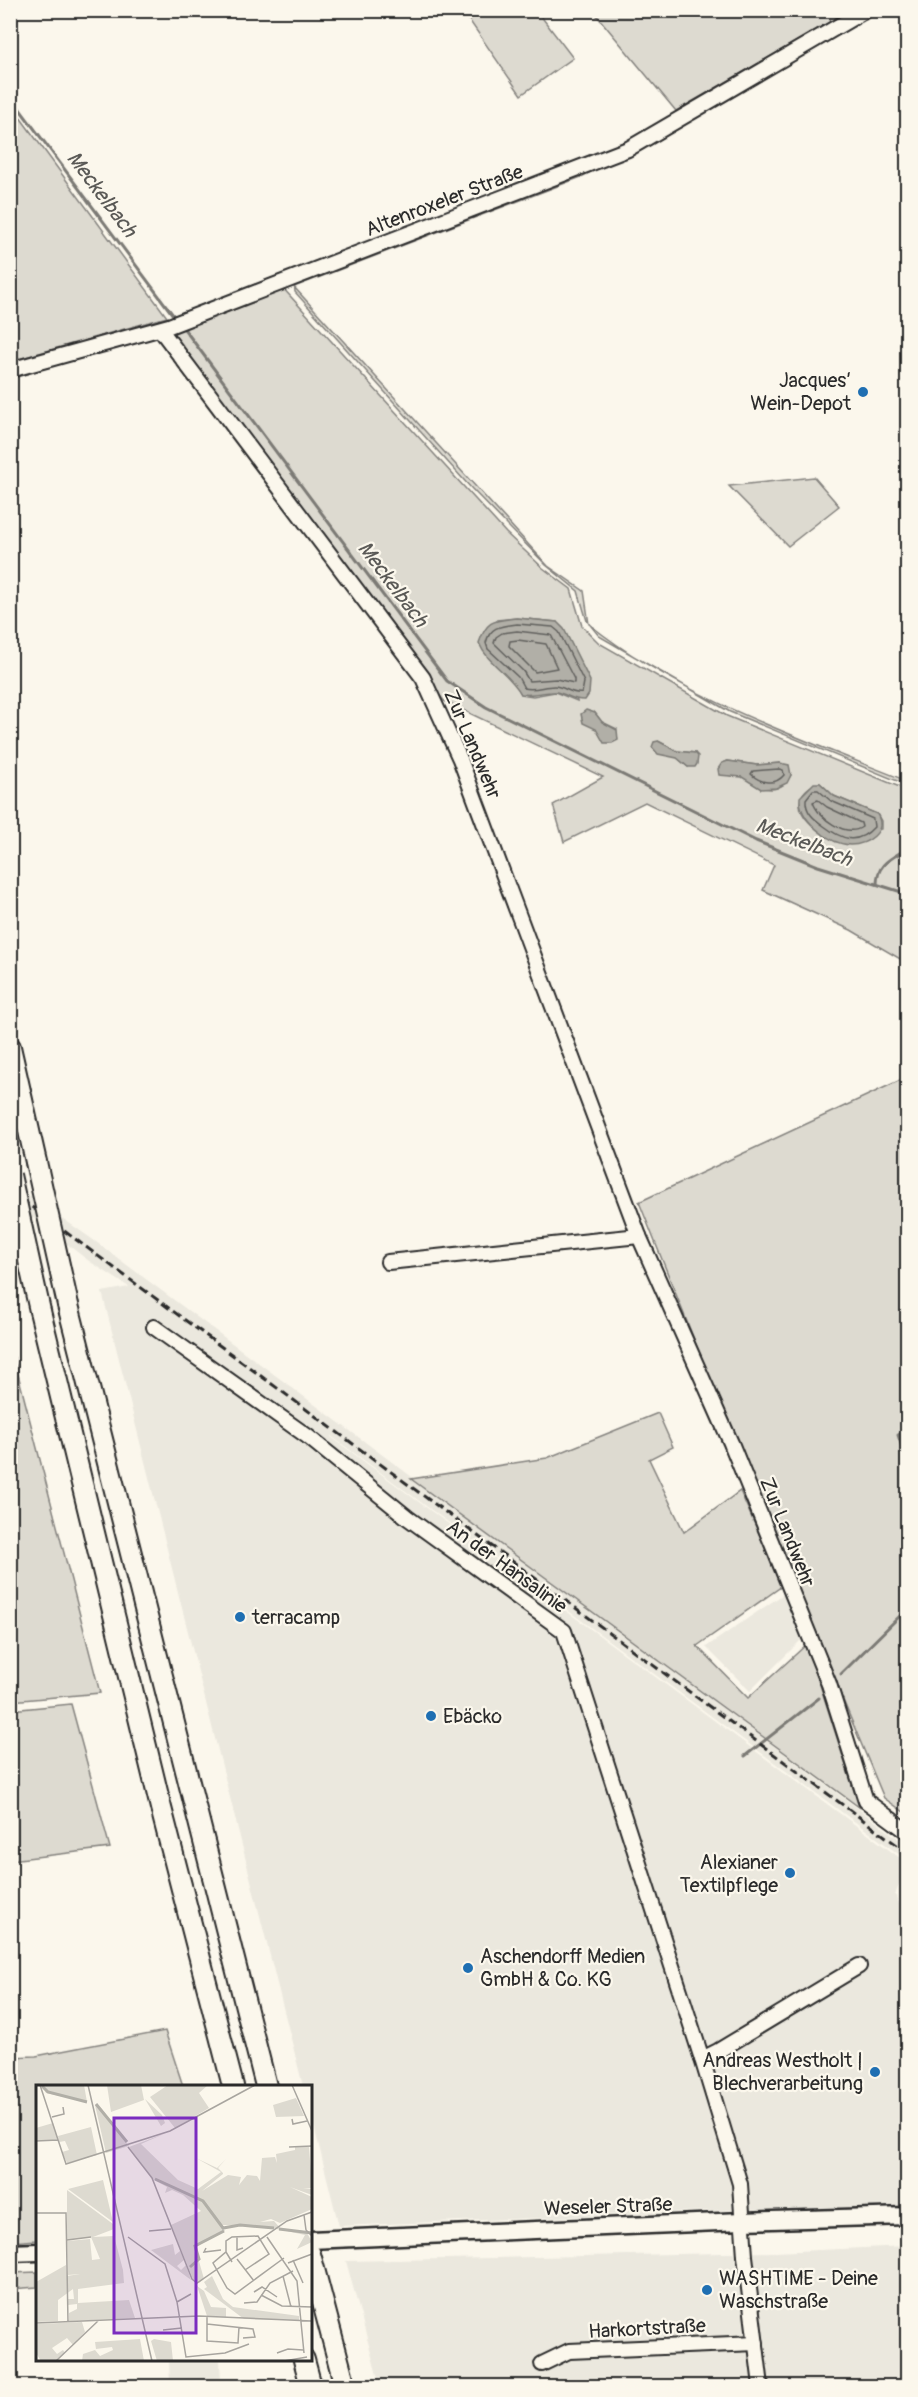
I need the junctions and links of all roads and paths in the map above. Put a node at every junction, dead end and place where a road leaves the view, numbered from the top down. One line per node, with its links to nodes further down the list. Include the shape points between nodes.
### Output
1 (866, 10): 2 (street, Altenroxeler Straße, via 628,149)
2 (164, 327): 3 (street, Altenroxeler Straße); 6 (street, Zur Landwehr, via 423,678 460,759)
3 (10, 370)
4 (10, 1047): 13 (highway, bridge, via 68,1305)
5 (10, 1175): 12 (highway, bridge, via 161,1808)
6 (639, 1236): 7 (street); 9 (street, Zur Landwehr, via 731,1443 818,1657 866,1801)
7 (388, 1262)
8 (154, 1327): 11 (street, An der Hansalinie, via 307,1436 408,1518 564,1631)
9 (908, 1832)
10 (859, 1966): 11 (street)
11 (702, 2059): 15 (street, An der Hansalinie, via 738,2176)
12 (233, 2085)
13 (266, 2085)
14 (908, 2216): 15 (main road, Weseler Straße)
15 (742, 2221): 16 (main road, Weseler Straße); 20 (street)
16 (312, 2240)
17 (36, 2252): 18 (main road)
18 (10, 2253)
19 (313, 2262): 24 (highway)
20 (756, 2343): 22 (street, Harkortstraße, via 569,2351); 25 (street)
21 (304, 2361): 23 (highway)
22 (542, 2364)
23 (311, 2386)
24 (345, 2386)
25 (761, 2386)

